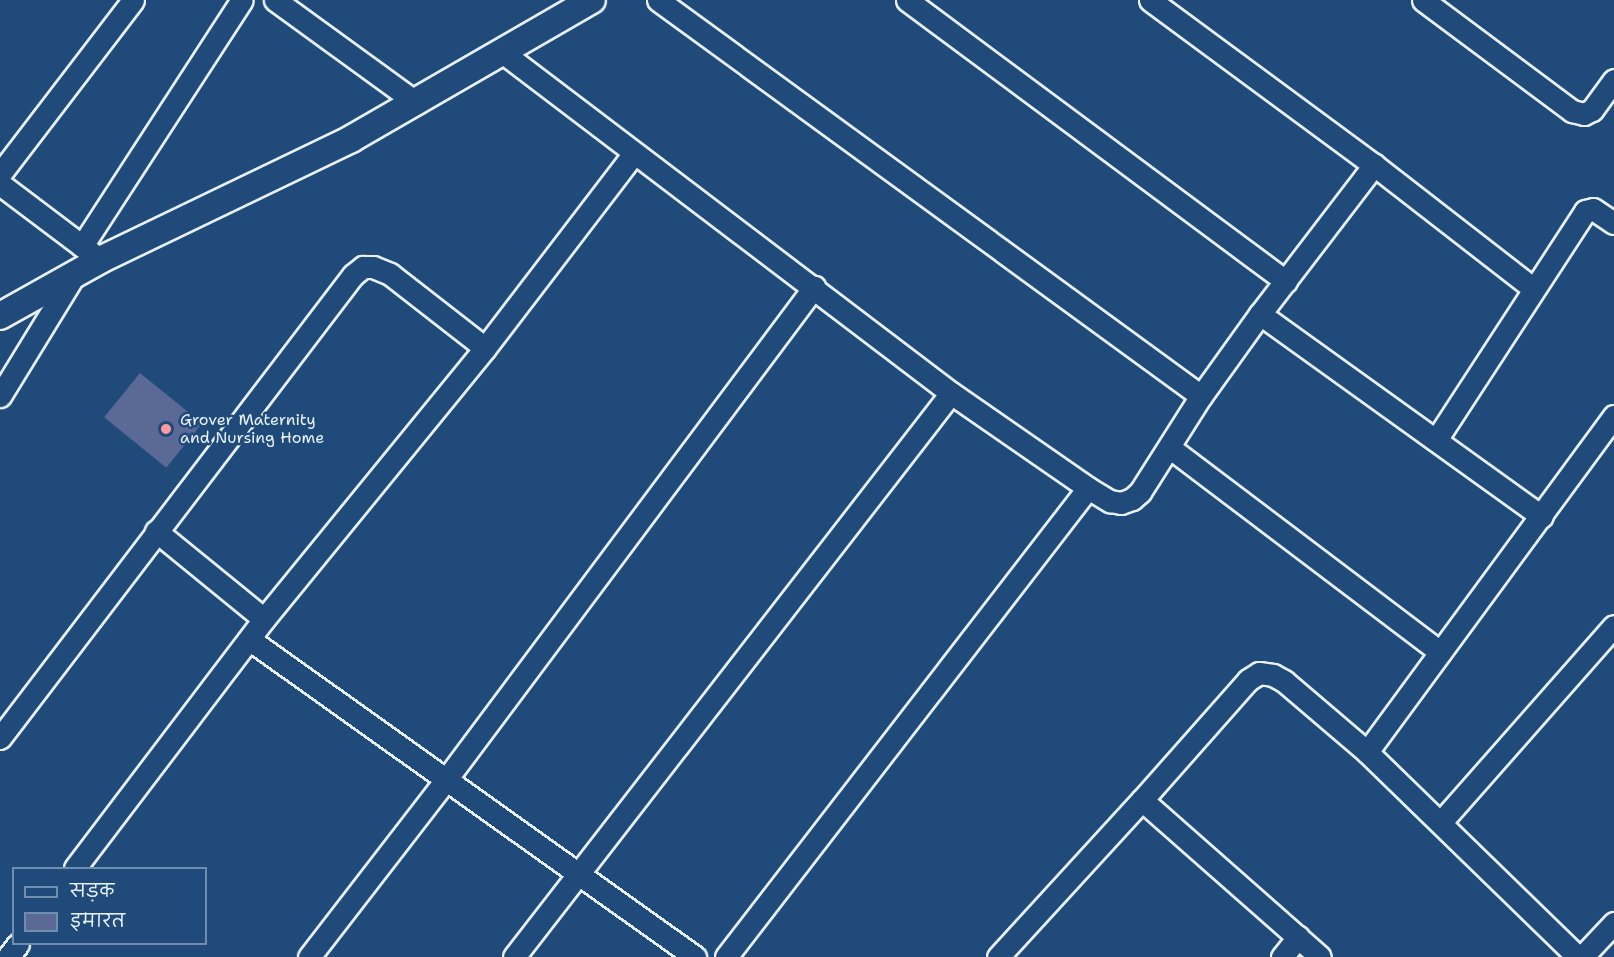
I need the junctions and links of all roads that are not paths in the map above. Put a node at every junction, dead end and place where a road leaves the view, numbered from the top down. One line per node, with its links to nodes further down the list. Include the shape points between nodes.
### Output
1 (133, 0): 14 (street)
2 (242, 0): 17 (street)
3 (275, 0): 11 (street)
4 (658, 0): 27 (street)
5 (907, 0): 19 (street)
6 (1150, 0): 13 (street)
7 (1423, 0): 10 (street, via 1572,111 1584,114 1592,110)
8 (578, 3): 9 (street)
9 (502, 52): 11 (street); 12 (street)
10 (1614, 80)
11 (417, 103): 17 (street, via 351,139)
12 (634, 153): 20 (street); 24 (street)
13 (1374, 165): 19 (street); 21 (street)
14 (0, 174)
15 (0, 184): 17 (street)
16 (1614, 222): 21 (street, via 1593,209 1585,211)
17 (91, 253): 18 (street)
18 (73, 277): 23 (street); 26 (street)
19 (1286, 281): 22 (street)
20 (814, 287): 25 (street); 40 (street)
21 (1534, 290): 29 (street)
22 (1260, 314): 27 (street); 29 (street)
23 (0, 316)
24 (485, 348): 33 (street, via 390,274 363,267); 34 (street)
25 (951, 393): 31 (street); 44 (street)
26 (0, 396)
27 (1201, 396): 30 (street)
28 (1614, 416): 32 (street)
29 (1436, 441): 32 (street)
30 (1169, 447): 31 (street, via 1132,499 1110,501); 37 (street)
31 (1088, 488): 53 (street)
32 (1542, 517): 37 (street)
33 (156, 531): 34 (street); 38 (street)
34 (264, 619): 36 (street)
35 (1614, 626): 42 (street)
36 (249, 639): 40 (street); 43 (street)
37 (1440, 652): 39 (street)
38 (0, 738)
39 (1367, 752): 41 (street, via 1284,681 1259,673 1248,680); 42 (street)
40 (445, 781): 44 (street); 50 (street)
41 (1142, 800): 46 (street); 54 (street)
42 (1441, 822): 57 (street)
43 (76, 867)
44 (580, 873): 51 (street); 52 (street)
45 (1614, 923): 57 (street)
46 (1298, 937): 55 (street); 56 (street)
47 (17, 945): 49 (street)
48 (0, 952): 49 (street)
49 (7, 957)
50 (309, 957)
51 (514, 957)
52 (695, 957)
53 (726, 957)
54 (998, 957)
55 (1282, 957)
56 (1320, 957)
57 (1580, 957)

